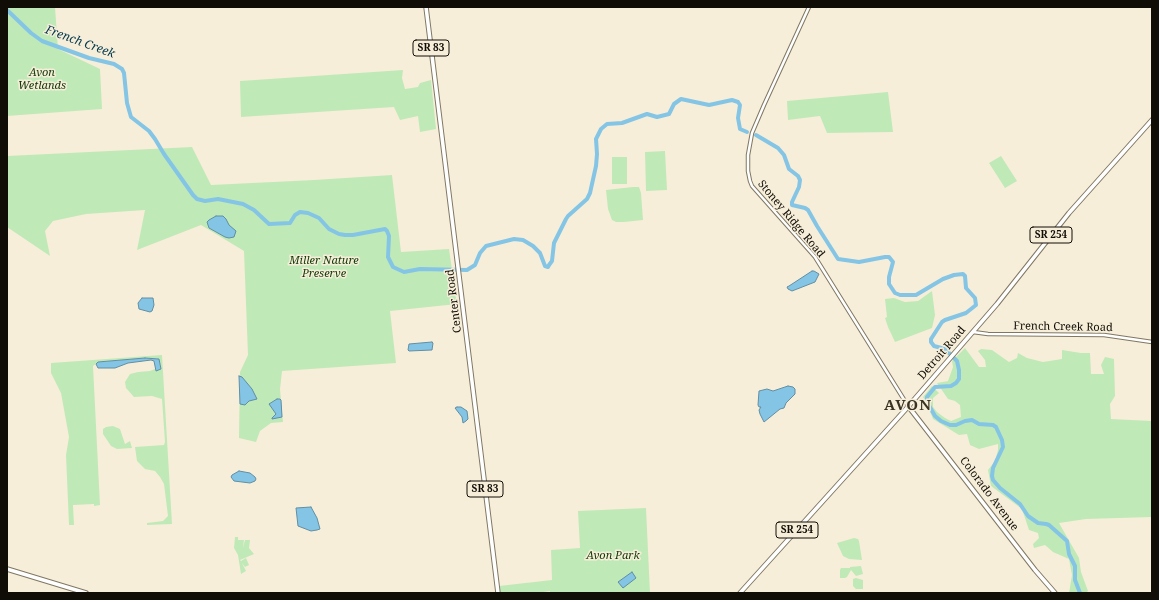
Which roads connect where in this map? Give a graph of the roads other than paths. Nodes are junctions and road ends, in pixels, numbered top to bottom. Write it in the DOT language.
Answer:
graph roads {
  1 [pos="426,7"];
  2 [pos="809,7"];
  3 [pos="1152,120"];
  4 [pos="974,332"];
  5 [pos="1152,342"];
  6 [pos="908,406"];
  7 [pos="7,569"];
  8 [pos="86,593"];
  9 [pos="498,593"];
  10 [pos="740,593"];
  11 [pos="1055,593"];
  1 -- 9 [label="main road, Center Road / SR 83"];
  2 -- 6 [label="street, Stoney Ridge Road"];
  3 -- 4 [label="main road, Detroit Road / SR 254"];
  4 -- 5 [label="street, French Creek Road"];
  4 -- 6 [label="main road, Detroit Road / SR 254"];
  6 -- 10 [label="main road, Detroit Road / SR 254"];
  6 -- 11 [label="main road, Colorado Avenue"];
  7 -- 8 [label="main road"];
}
